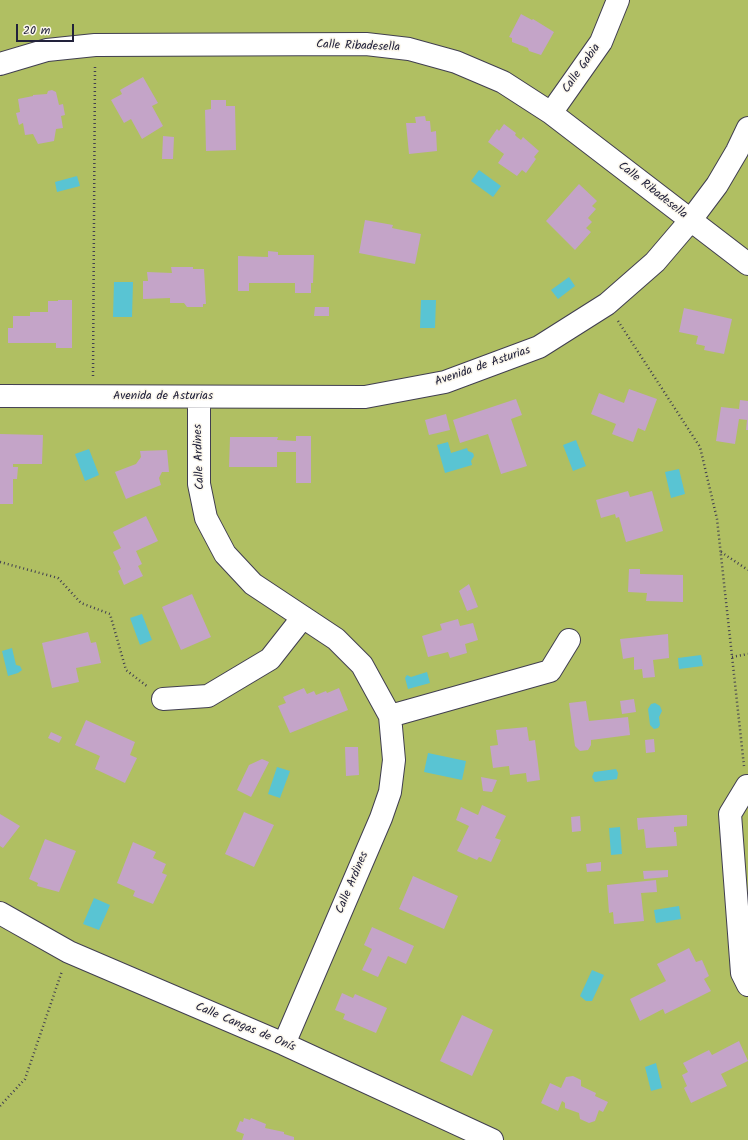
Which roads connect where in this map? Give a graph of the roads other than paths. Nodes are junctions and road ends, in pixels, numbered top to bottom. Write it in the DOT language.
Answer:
graph roads {
  1 [pos="618,0"];
  2 [pos="0,64"];
  3 [pos="551,113"];
  4 [pos="748,128"];
  5 [pos="690,221"];
  6 [pos="748,264"];
  7 [pos="0,396"];
  8 [pos="199,397"];
  9 [pos="303,617"];
  10 [pos="569,640"];
  11 [pos="163,699"];
  12 [pos="390,716"];
  13 [pos="747,786"];
  14 [pos="0,913"];
  15 [pos="748,985"];
  16 [pos="284,1044"];
  17 [pos="492,1140"];
  1 -- 3 [label="street, Calle Gabia"];
  2 -- 3 [label="street, Calle Ribadesella"];
  3 -- 5 [label="street, Calle Ribadesella"];
  4 -- 5 [label="street, Avenida de Asturias"];
  5 -- 6 [label="street, Calle Ribadesella"];
  5 -- 8 [label="street, Avenida de Asturias"];
  7 -- 8 [label="street, Avenida de Asturias"];
  8 -- 9 [label="street, Calle Ardines"];
  9 -- 11 [label="street"];
  9 -- 12 [label="street, Calle Ardines"];
  10 -- 12 [label="street"];
  12 -- 16 [label="street, Calle Ardines"];
  13 -- 15 [label="street"];
  14 -- 16 [label="street, Calle Cangas de Onís"];
  16 -- 17 [label="street, Calle Cangas de Onís"];
}
